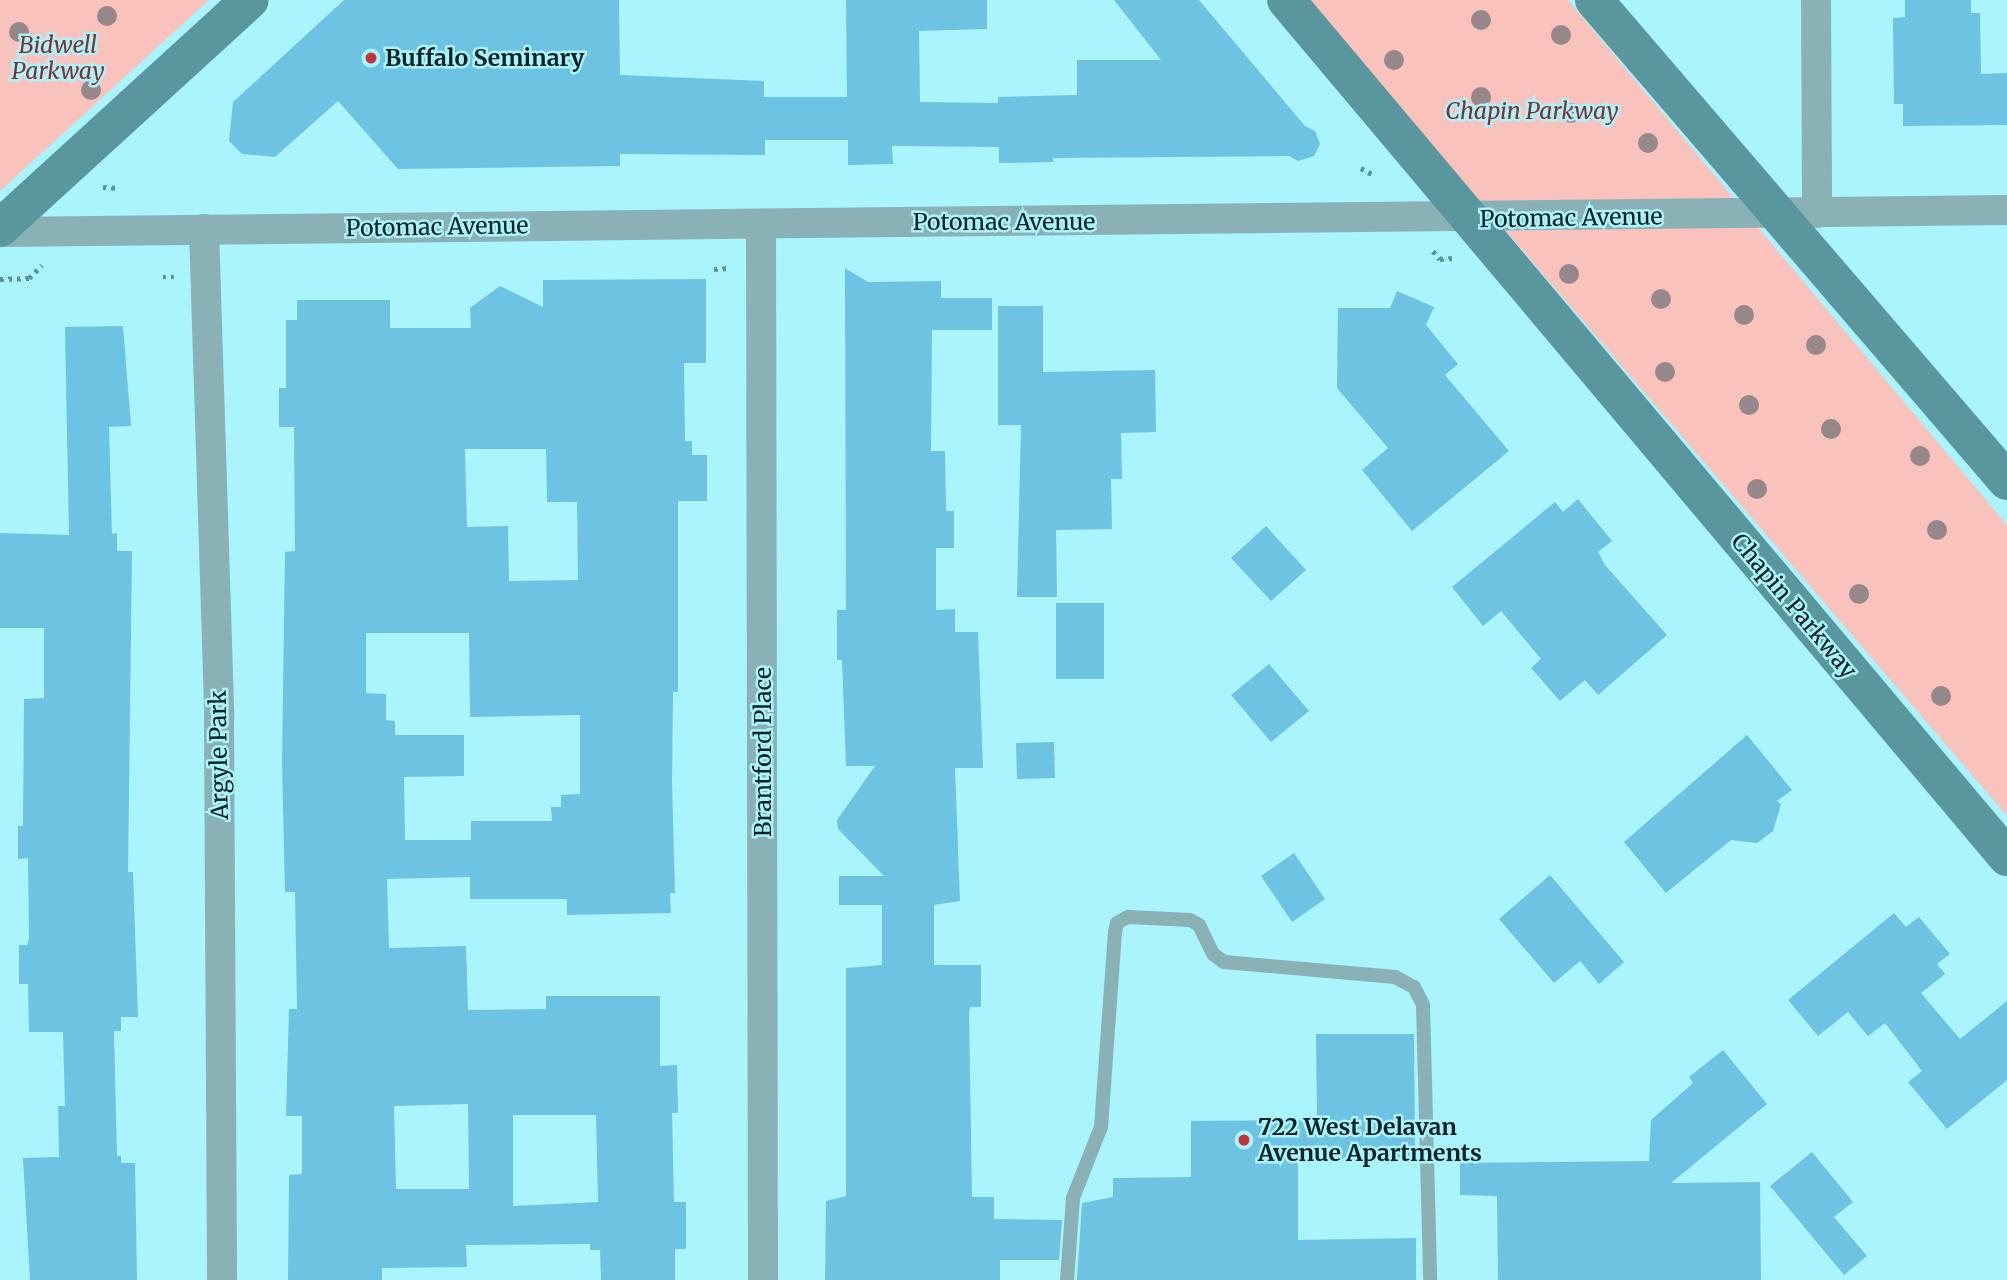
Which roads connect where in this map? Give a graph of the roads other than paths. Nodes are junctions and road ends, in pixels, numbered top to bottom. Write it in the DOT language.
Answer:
graph roads {
  1 [pos="250,0"];
  2 [pos="1286,0"];
  3 [pos="1594,0"];
  4 [pos="1816,0"];
  5 [pos="2007,210"];
  6 [pos="1799,214"];
  7 [pos="1467,219"];
  8 [pos="761,224"];
  9 [pos="204,229"];
  10 [pos="0,230"];
  11 [pos="2007,481"];
  12 [pos="2007,857"];
  13 [pos="222,1280"];
  14 [pos="763,1280"];
  15 [pos="1067,1280"];
  16 [pos="1430,1280"];
  1 -- 10 [label="street"];
  2 -- 7 [label="street, Chapin Parkway"];
  3 -- 6 [label="street"];
  4 -- 6 [label="street"];
  5 -- 6 [label="street, Potomac Avenue"];
  6 -- 7 [label="street, Potomac Avenue"];
  6 -- 11 [label="street"];
  7 -- 8 [label="street, Potomac Avenue"];
  7 -- 12 [label="street, Chapin Parkway"];
  8 -- 9 [label="street, Potomac Avenue"];
  8 -- 14 [label="street, Brantford Place"];
  9 -- 10 [label="street, Potomac Avenue"];
  9 -- 13 [label="street, Argyle Park"];
  15 -- 16 [label="lane"];
}
